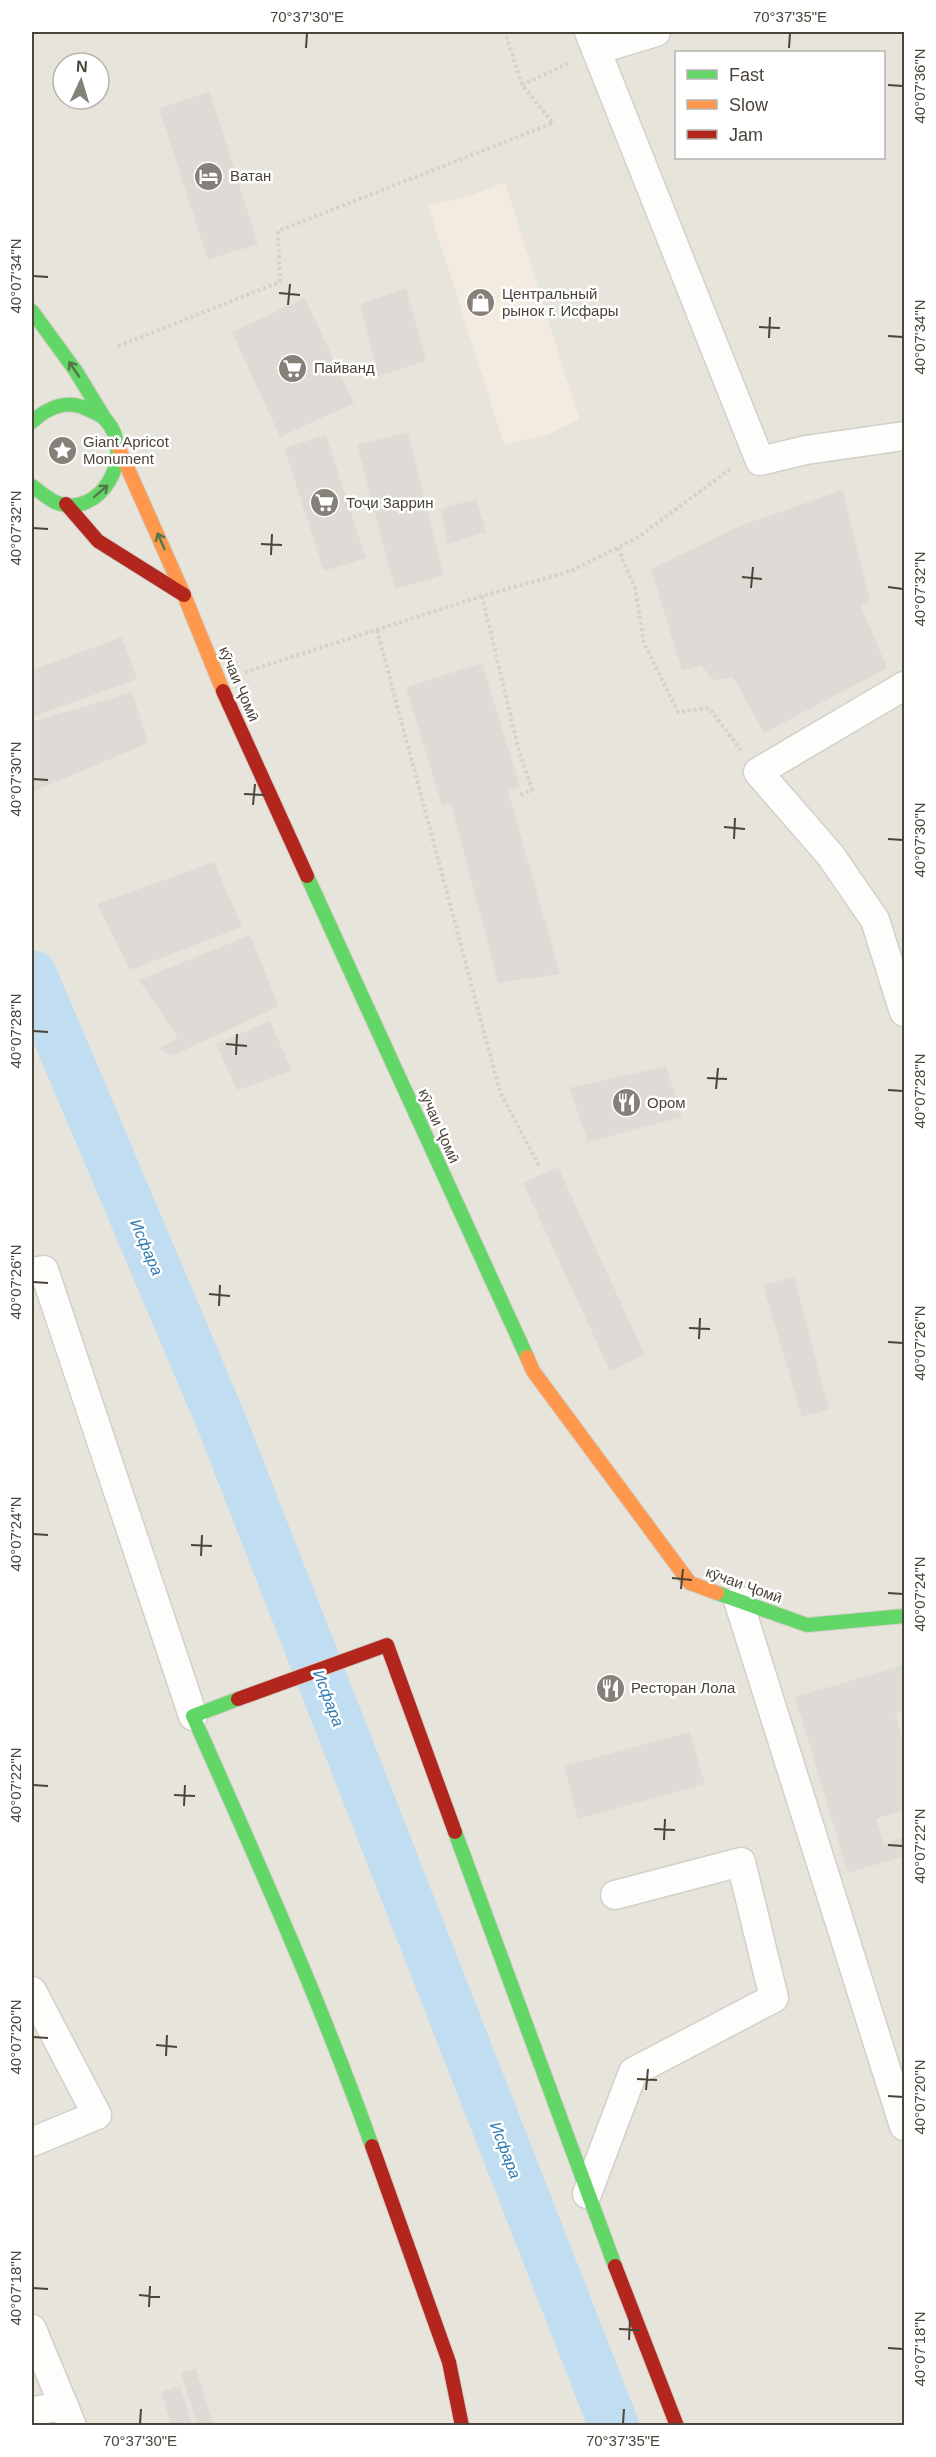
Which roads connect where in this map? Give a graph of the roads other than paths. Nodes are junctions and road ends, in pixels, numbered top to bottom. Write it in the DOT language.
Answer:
graph roads {
  1 [pos="656,32"];
  2 [pos="593,41"];
  3 [pos="32,311"];
  4 [pos="33,415"];
  5 [pos="105,419"];
  6 [pos="904,436"];
  7 [pos="120,451"];
  8 [pos="32,486"];
  9 [pos="60,503"];
  10 [pos="32,506"];
  11 [pos="184,595"];
  12 [pos="904,686"];
  13 [pos="904,1012"];
  14 [pos="32,1272"];
  15 [pos="738,1600"];
  16 [pos="904,1616"];
  17 [pos="193,1716"];
  18 [pos="615,1895"];
  19 [pos="32,1991"];
  20 [pos="904,2126"];
  21 [pos="32,2142"];
  22 [pos="587,2194"];
  23 [pos="32,2329"];
  24 [pos="32,2411"];
  25 [pos="68,2416"];
  26 [pos="462,2426"];
  27 [pos="677,2426"];
  1 -- 2 [label="street"];
  2 -- 6 [label="street"];
  5 -- 3 [label="main road, one-way"];
  4 -- 5 [label="main road"];
  5 -- 7 [label="main road, кӯчаи Ҷомӣ"];
  9 -- 7 [label="main road, one-way"];
  11 -- 7 [label="main road, кӯчаи Ҷомӣ, one-way"];
  8 -- 9 [label="main road"];
  9 -- 10 [label="main road"];
  9 -- 11 [label="main road"];
  11 -- 15 [label="main road, кӯчаи Ҷомӣ"];
  12 -- 13 [label="street"];
  14 -- 17 [label="street"];
  15 -- 16 [label="main road, кӯчаи Ҷомӣ"];
  15 -- 20 [label="street"];
  17 -- 22 [label="main road"];
  17 -- 26 [label="main road"];
  18 -- 22 [label="street"];
  19 -- 21 [label="street"];
  22 -- 27 [label="main road"];
  23 -- 25 [label="street"];
  24 -- 25 [label="street"];
}
